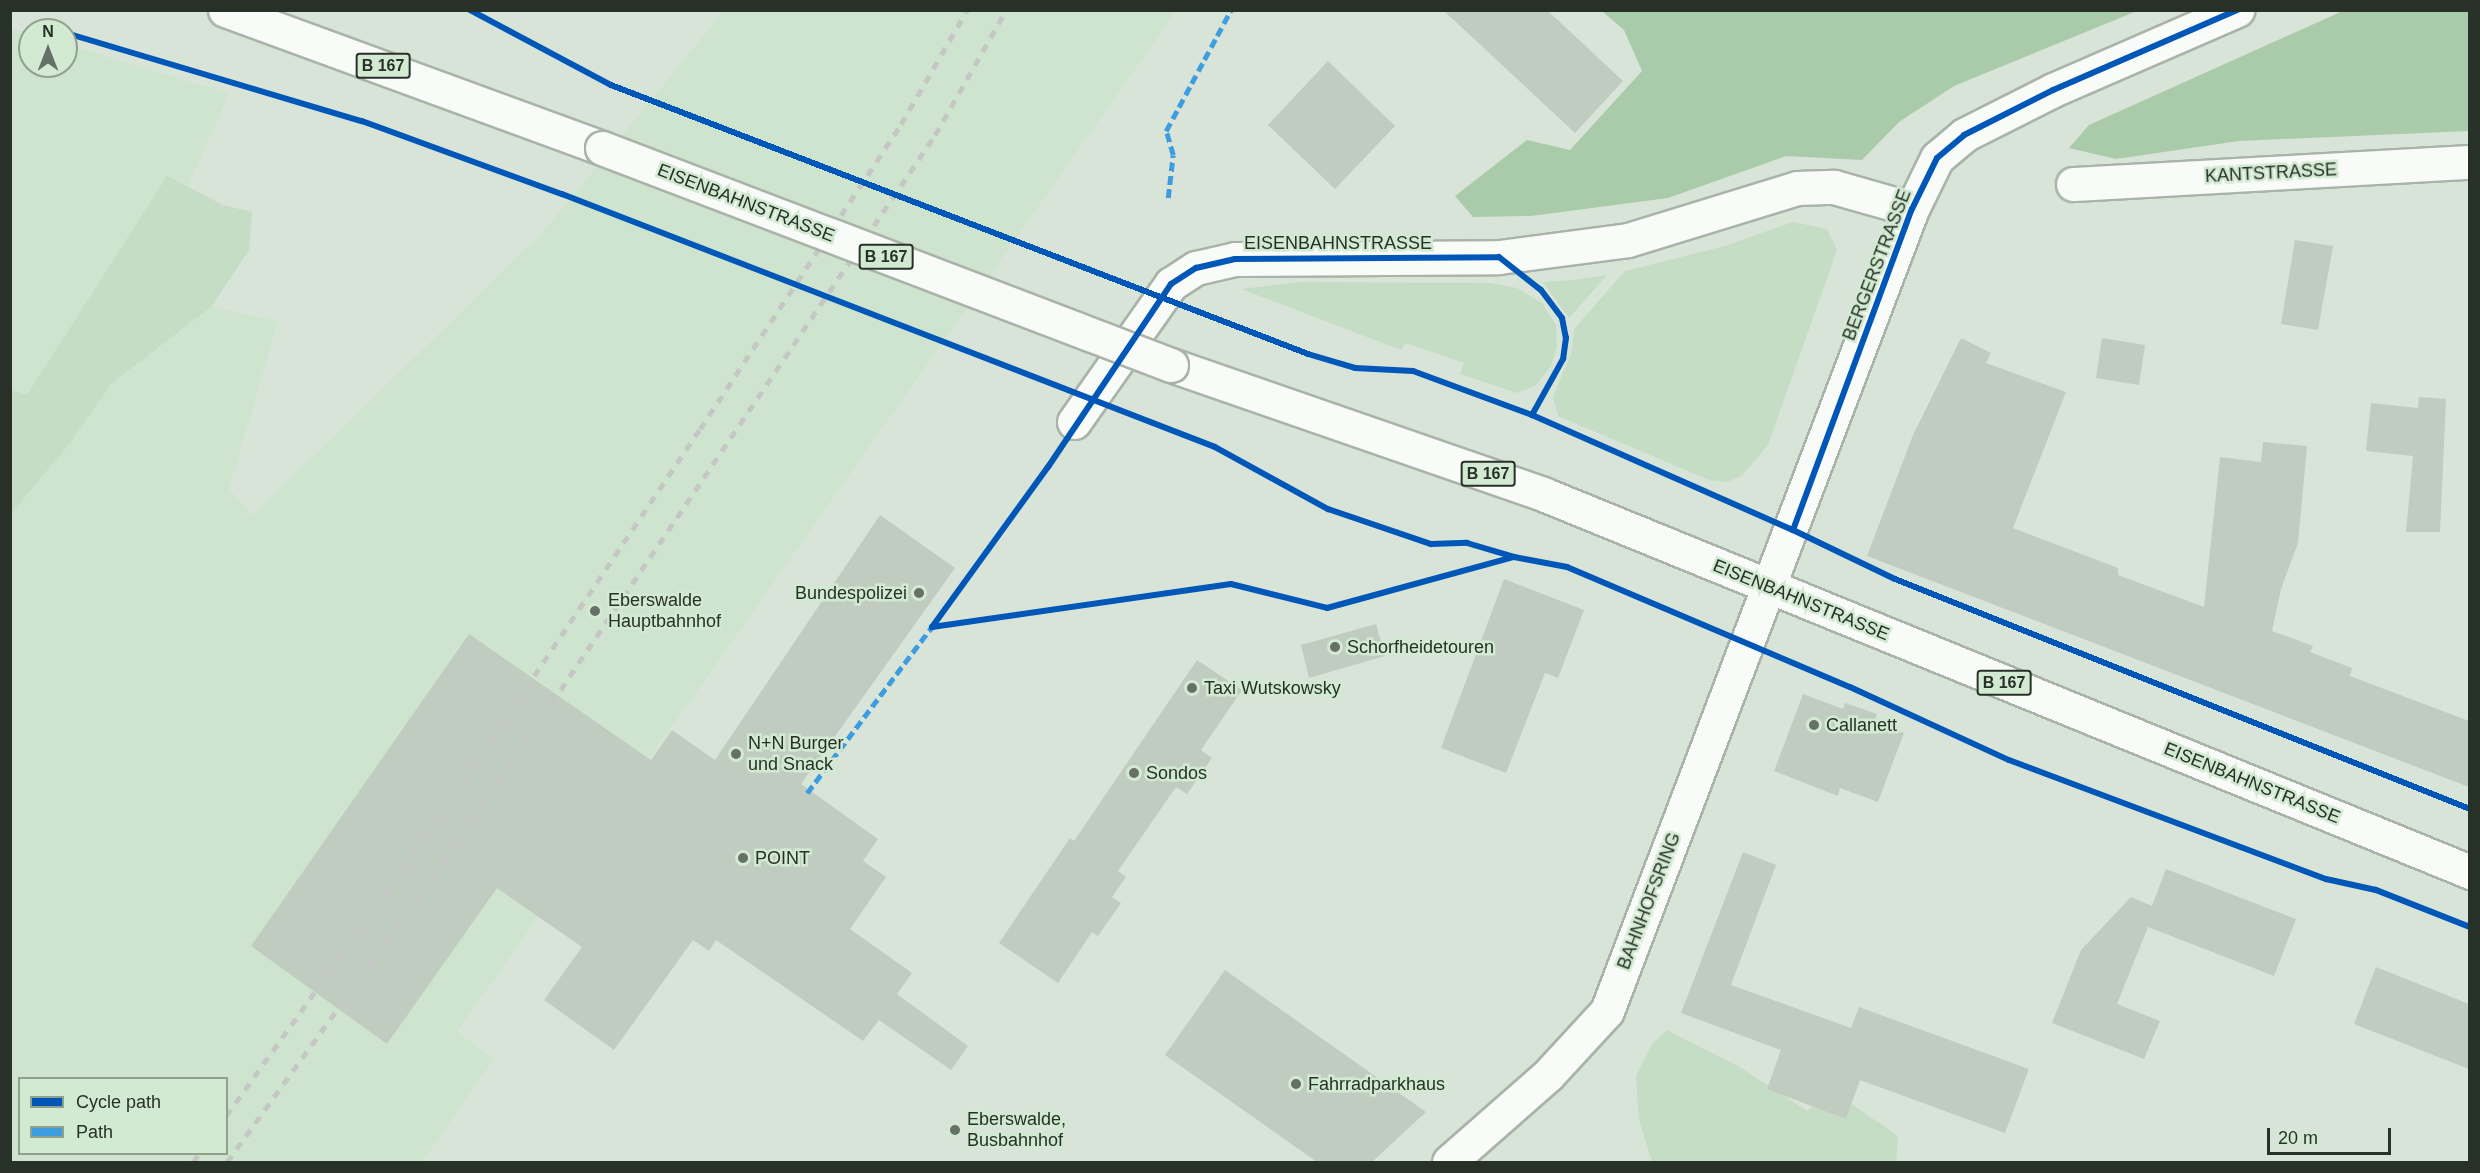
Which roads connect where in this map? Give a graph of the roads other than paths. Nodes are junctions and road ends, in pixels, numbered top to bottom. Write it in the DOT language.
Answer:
graph roads {
  1 [pos="225,10"];
  2 [pos="2237,10"];
  3 [pos="2469,162"];
  4 [pos="2073,184"];
  5 [pos="1912,209"];
  6 [pos="1074,422"];
  7 [pos="1769,586"];
  8 [pos="2469,872"];
  9 [pos="1449,1162"];
  1 -- 7 [label="street, EISENBAHNSTRASSE / B 167, bridge"];
  2 -- 5 [label="street, BERGERSTRASSE"];
  3 -- 4 [label="street, KANTSTRASSE"];
  5 -- 6 [label="street, EISENBAHNSTRASSE"];
  5 -- 7 [label="street, BERGERSTRASSE"];
  7 -- 8 [label="street, EISENBAHNSTRASSE / B 167"];
  7 -- 9 [label="street, BAHNHOFSRING"];
}
